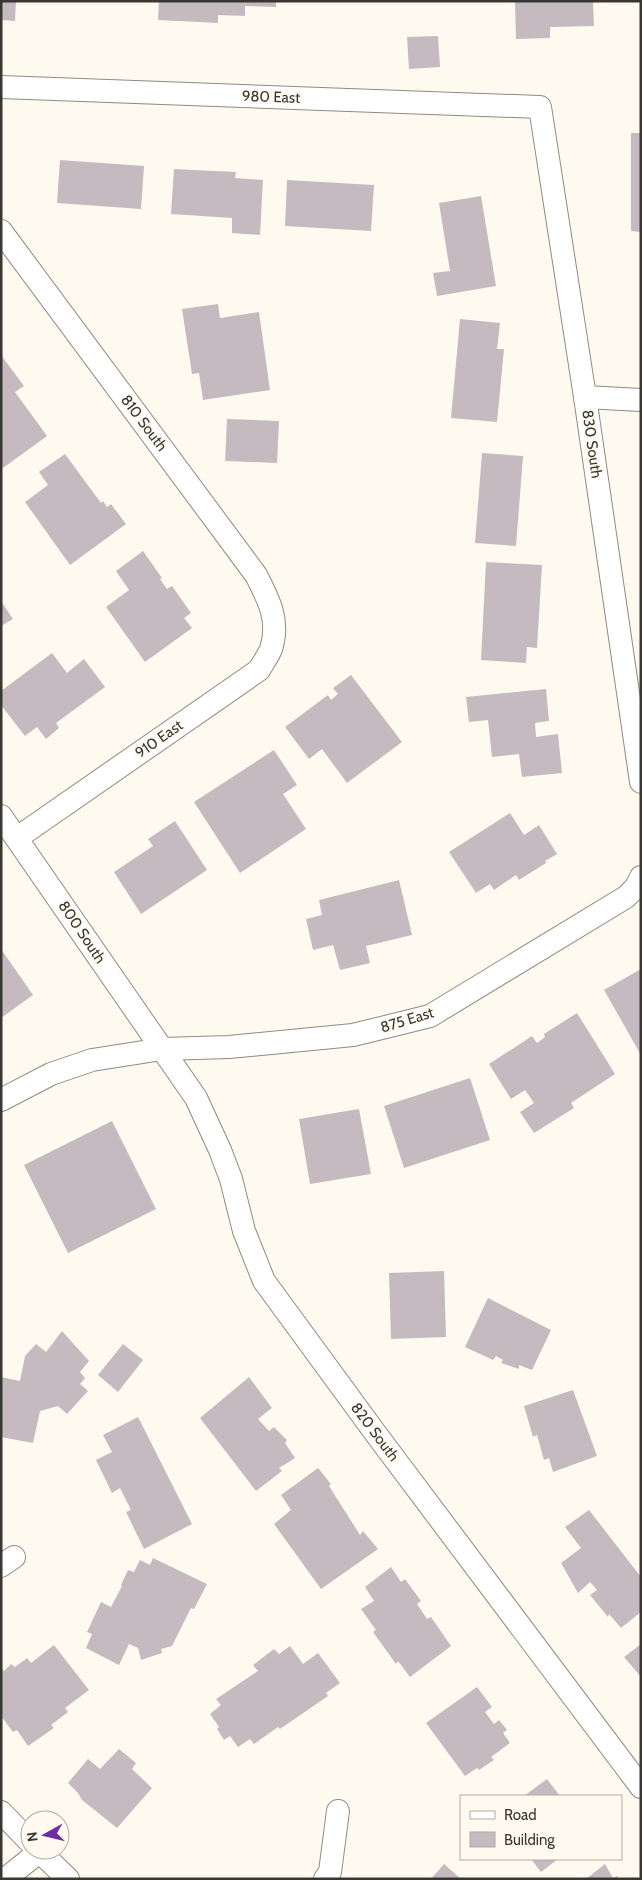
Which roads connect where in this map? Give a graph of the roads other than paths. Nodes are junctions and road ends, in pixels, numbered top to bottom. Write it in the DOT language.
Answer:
graph roads {
  1 [pos="1,87"];
  2 [pos="540,107"];
  3 [pos="1,231"];
  4 [pos="585,397"];
  5 [pos="641,400"];
  6 [pos="275,622"];
  7 [pos="641,782"];
  8 [pos="1,816"];
  9 [pos="17,838"];
  10 [pos="641,877"];
  11 [pos="162,1049"];
  12 [pos="1,1100"];
  13 [pos="641,1787"];
  14 [pos="338,1811"];
  15 [pos="1,1812"];
  16 [pos="20,1832"];
  17 [pos="24,1860"];
  18 [pos="48,1860"];
  19 [pos="5,1879"];
  20 [pos="68,1879"];
  21 [pos="325,1879"];
  1 -- 2 [label="street, 980 East"];
  2 -- 4 [label="street, 830 South"];
  3 -- 6 [label="street, 810 South"];
  4 -- 5 [label="street"];
  4 -- 7 [label="street, 830 South"];
  6 -- 9 [label="street, 910 East"];
  8 -- 9 [label="street, 800 South"];
  9 -- 11 [label="street, 800 South"];
  10 -- 11 [label="street, 875 East"];
  11 -- 12 [label="street, 875 East"];
  11 -- 13 [label="street, 820 South"];
  14 -- 21 [label="street"];
  15 -- 16 [label="street"];
  17 -- 19 [label="street"];
  18 -- 20 [label="street"];
}
